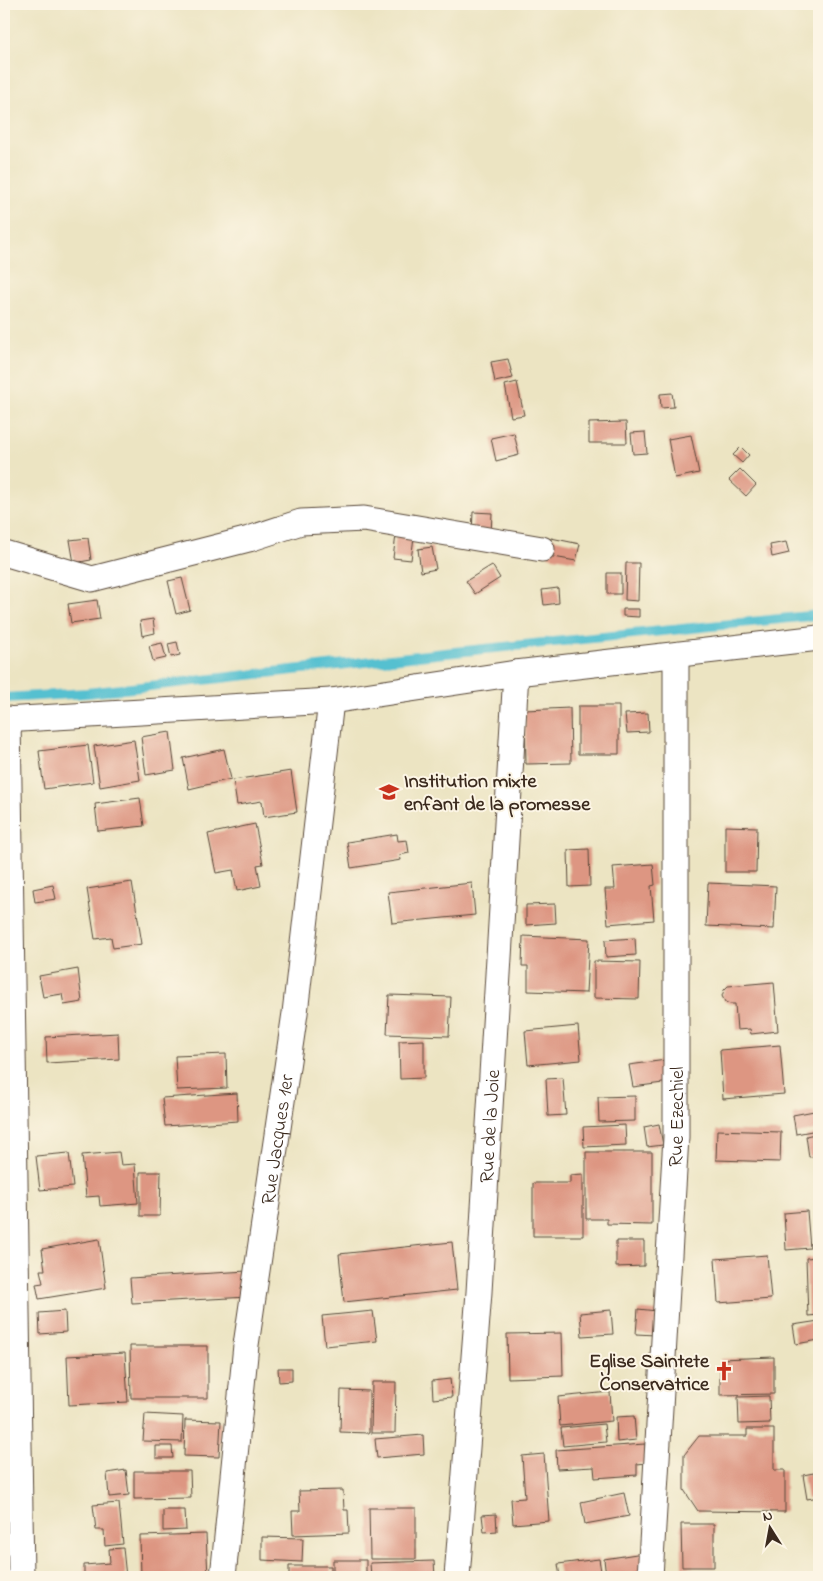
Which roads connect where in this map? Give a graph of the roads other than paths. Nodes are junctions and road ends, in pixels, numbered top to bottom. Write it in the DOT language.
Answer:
graph roads {
  1 [pos="542,549"];
  2 [pos="4,553"];
  3 [pos="819,638"];
  4 [pos="676,655"];
  5 [pos="516,673"];
  6 [pos="330,701"];
  7 [pos="6,720"];
  8 [pos="21,1577"];
  9 [pos="223,1577"];
  10 [pos="457,1577"];
  11 [pos="650,1577"];
  1 -- 2 [label="street"];
  3 -- 4 [label="street"];
  4 -- 5 [label="street"];
  4 -- 11 [label="street, Rue Ezechiel"];
  5 -- 6 [label="street"];
  5 -- 10 [label="street, Rue de la Joie"];
  6 -- 7 [label="street"];
  6 -- 9 [label="street, Rue Jacques 1er"];
  7 -- 8 [label="street"];
}
